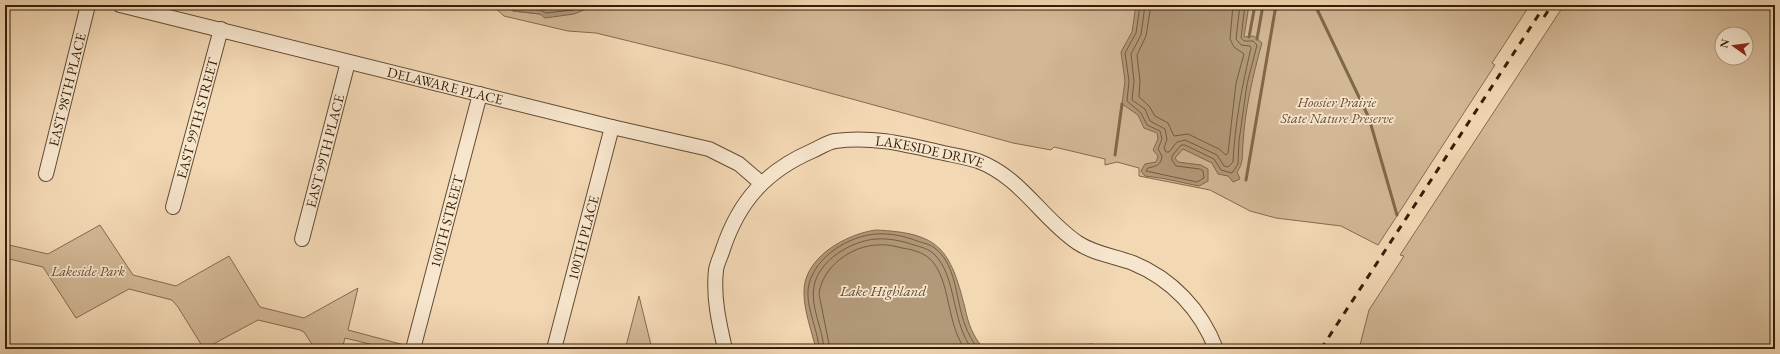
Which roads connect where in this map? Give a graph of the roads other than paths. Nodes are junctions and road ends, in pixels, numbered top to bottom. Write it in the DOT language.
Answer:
graph roads {
  1 [pos="88,5"];
  2 [pos="120,5"];
  3 [pos="221,29"];
  4 [pos="348,62"];
  5 [pos="480,94"];
  6 [pos="612,127"];
  7 [pos="46,174"];
  8 [pos="761,183"];
  9 [pos="173,207"];
  10 [pos="302,239"];
  11 [pos="413,349"];
  12 [pos="554,349"];
  13 [pos="725,349"];
  14 [pos="1216,349"];
  1 -- 7 [label="street, EAST 98TH PLACE"];
  2 -- 3 [label="street, DELAWARE PLACE"];
  3 -- 4 [label="street, DELAWARE PLACE"];
  3 -- 9 [label="street, EAST 99TH STREET"];
  4 -- 5 [label="street, DELAWARE PLACE"];
  4 -- 10 [label="street, EAST 99TH PLACE"];
  5 -- 6 [label="street, DELAWARE PLACE"];
  5 -- 11 [label="street, 100TH STREET"];
  6 -- 8 [label="street, DELAWARE PLACE"];
  6 -- 12 [label="street, 100TH PLACE"];
  8 -- 13 [label="street, LAKESIDE DRIVE"];
  8 -- 14 [label="street, LAKESIDE DRIVE"];
}
